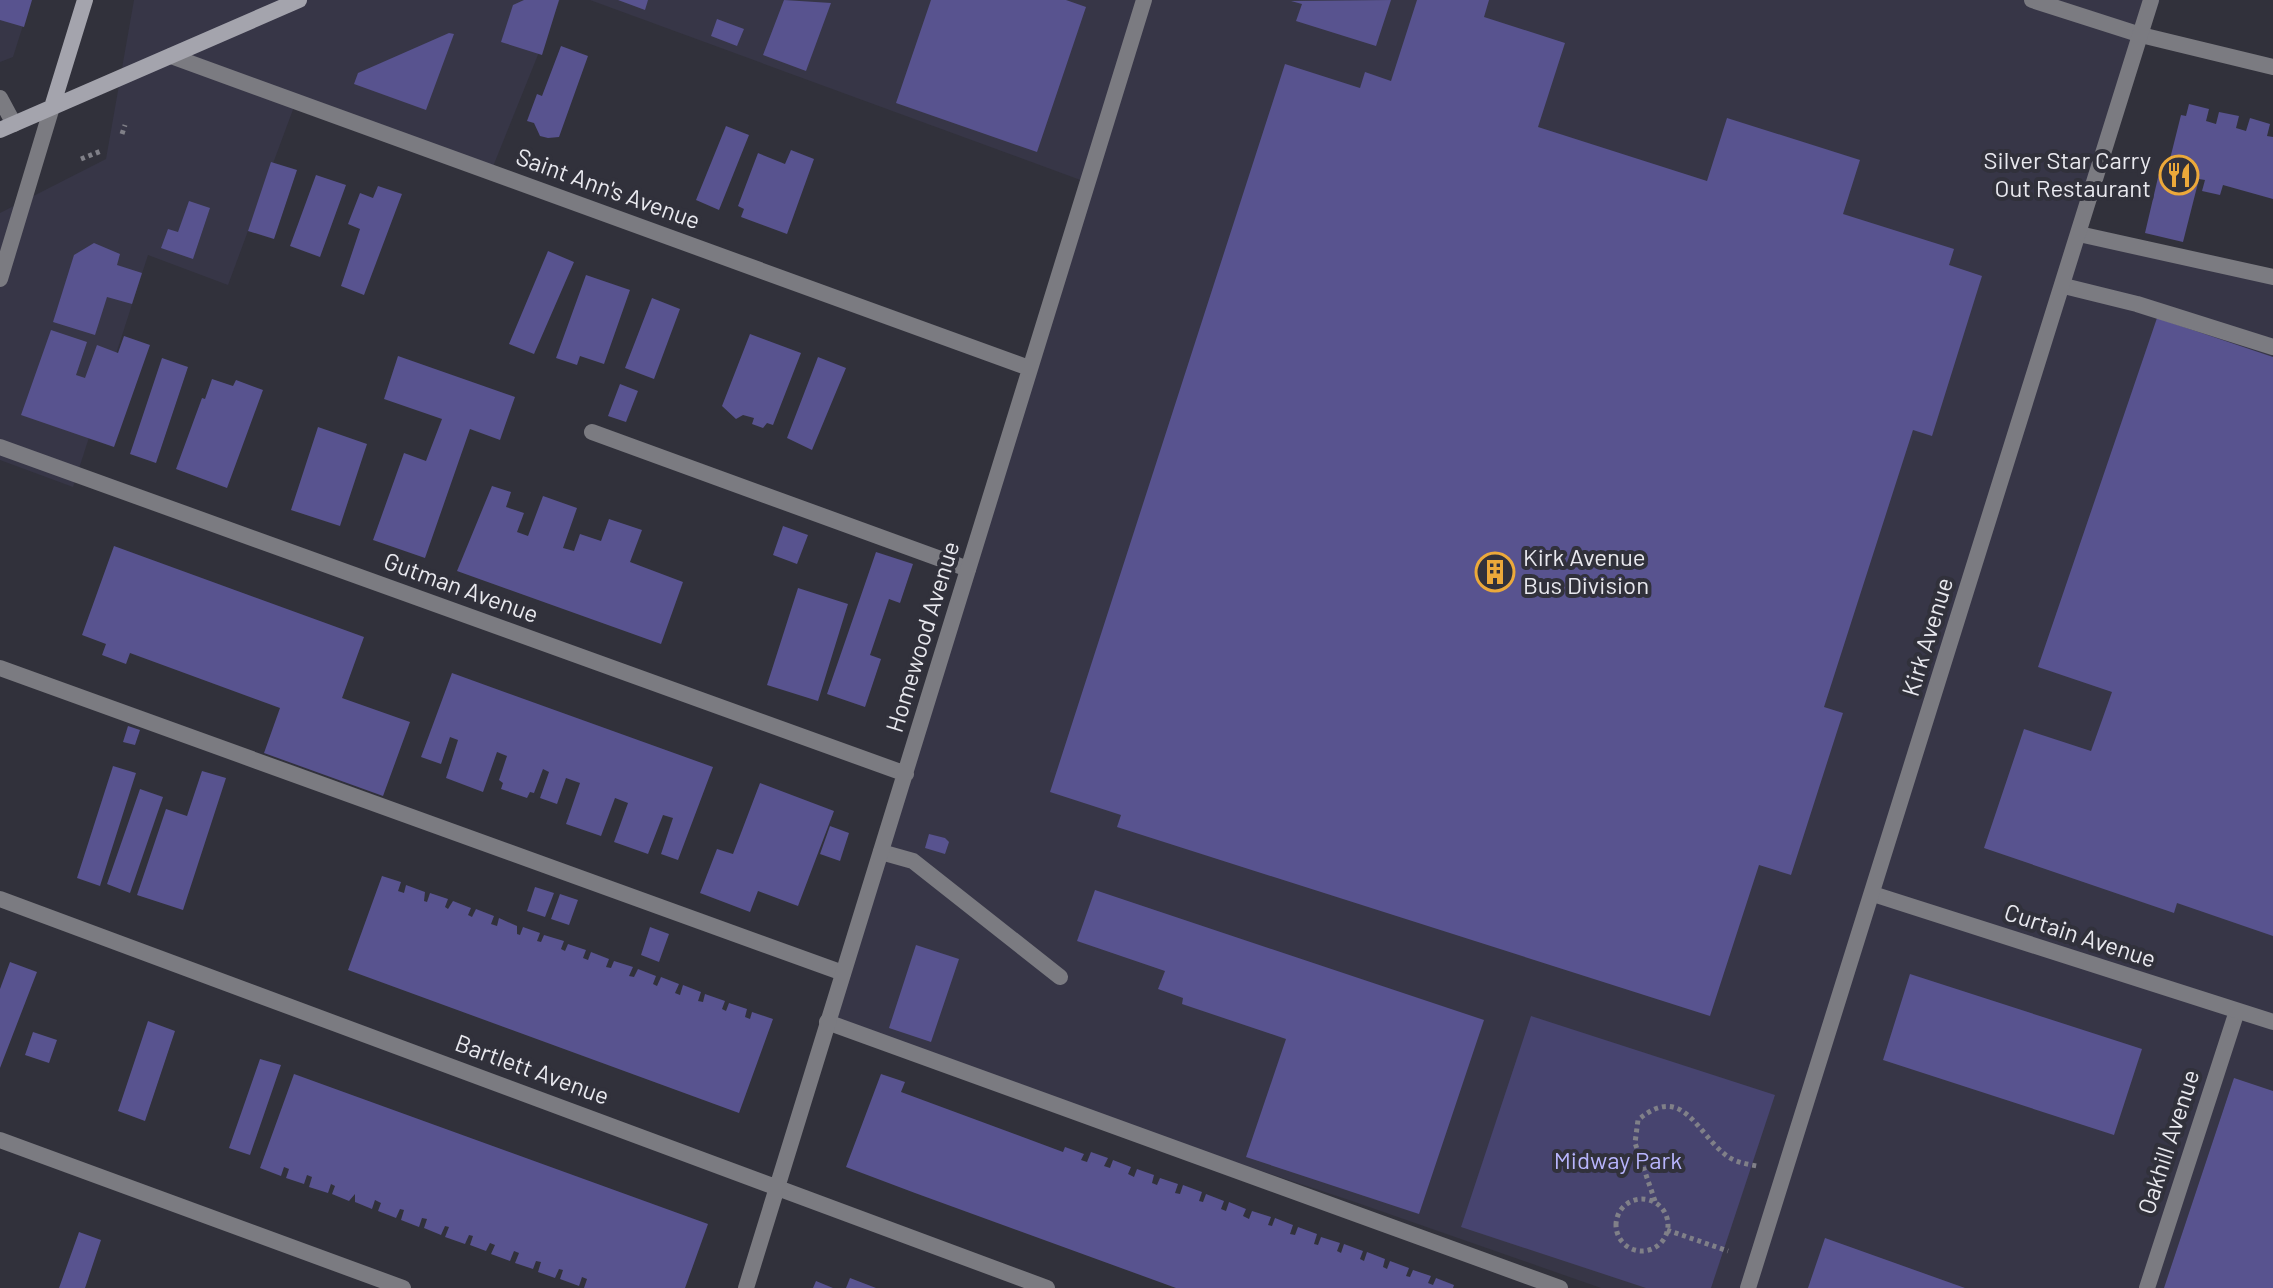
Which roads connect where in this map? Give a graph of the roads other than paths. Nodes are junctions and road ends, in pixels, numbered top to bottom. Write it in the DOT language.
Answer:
graph roads {
  1 [pos="85,0"];
  2 [pos="299,0"];
  3 [pos="2032,0"];
  4 [pos="2151,0"];
  5 [pos="1140,1"];
  6 [pos="2141,35"];
  7 [pos="171,56"];
  8 [pos="2273,67"];
  9 [pos="0,98"];
  10 [pos="52,107"];
  11 [pos="7,127"];
  12 [pos="2079,234"];
  13 [pos="2273,277"];
  14 [pos="0,279"];
  15 [pos="2064,286"];
  16 [pos="2273,347"];
  17 [pos="1029,368"];
  18 [pos="592,432"];
  19 [pos="0,447"];
  20 [pos="968,569"];
  21 [pos="0,668"];
  22 [pos="906,774"];
  23 [pos="881,852"];
  24 [pos="1873,894"];
  25 [pos="0,899"];
  26 [pos="843,973"];
  27 [pos="1060,977"];
  28 [pos="2237,1011"];
  29 [pos="827,1022"];
  30 [pos="2273,1022"];
  31 [pos="0,1140"];
  32 [pos="776,1186"];
  33 [pos="403,1288"];
  34 [pos="746,1288"];
  35 [pos="1047,1288"];
  36 [pos="1560,1288"];
  37 [pos="1748,1288"];
  38 [pos="2147,1288"];
  1 -- 10 [label="main road"];
  2 -- 7 [label="main road"];
  3 -- 6 [label="street"];
  4 -- 6 [label="street, Kirk Avenue"];
  5 -- 17 [label="street, Homewood Avenue"];
  6 -- 8 [label="street"];
  6 -- 12 [label="street, Kirk Avenue"];
  7 -- 10 [label="main road"];
  7 -- 17 [label="street, Saint Ann's Avenue"];
  9 -- 11 [label="street"];
  10 -- 11 [label="main road"];
  10 -- 14 [label="street"];
  12 -- 13 [label="street"];
  12 -- 15 [label="street, Kirk Avenue"];
  15 -- 16 [label="street"];
  15 -- 24 [label="street, Kirk Avenue"];
  17 -- 20 [label="street, Homewood Avenue"];
  18 -- 20 [label="street"];
  19 -- 22 [label="street, Gutman Avenue"];
  20 -- 22 [label="street, Homewood Avenue"];
  21 -- 26 [label="street"];
  22 -- 23 [label="street, Homewood Avenue"];
  23 -- 26 [label="street, Homewood Avenue"];
  23 -- 27 [label="street"];
  24 -- 28 [label="street, Curtain Avenue"];
  24 -- 37 [label="street, Kirk Avenue"];
  25 -- 32 [label="street, Bartlett Avenue"];
  26 -- 29 [label="street, Homewood Avenue"];
  28 -- 30 [label="street, Curtain Avenue"];
  28 -- 38 [label="street, Oakhill Avenue"];
  29 -- 32 [label="street, Homewood Avenue"];
  29 -- 36 [label="street"];
  31 -- 33 [label="street"];
  32 -- 34 [label="street, Homewood Avenue"];
  32 -- 35 [label="street, Bartlett Avenue"];
}
